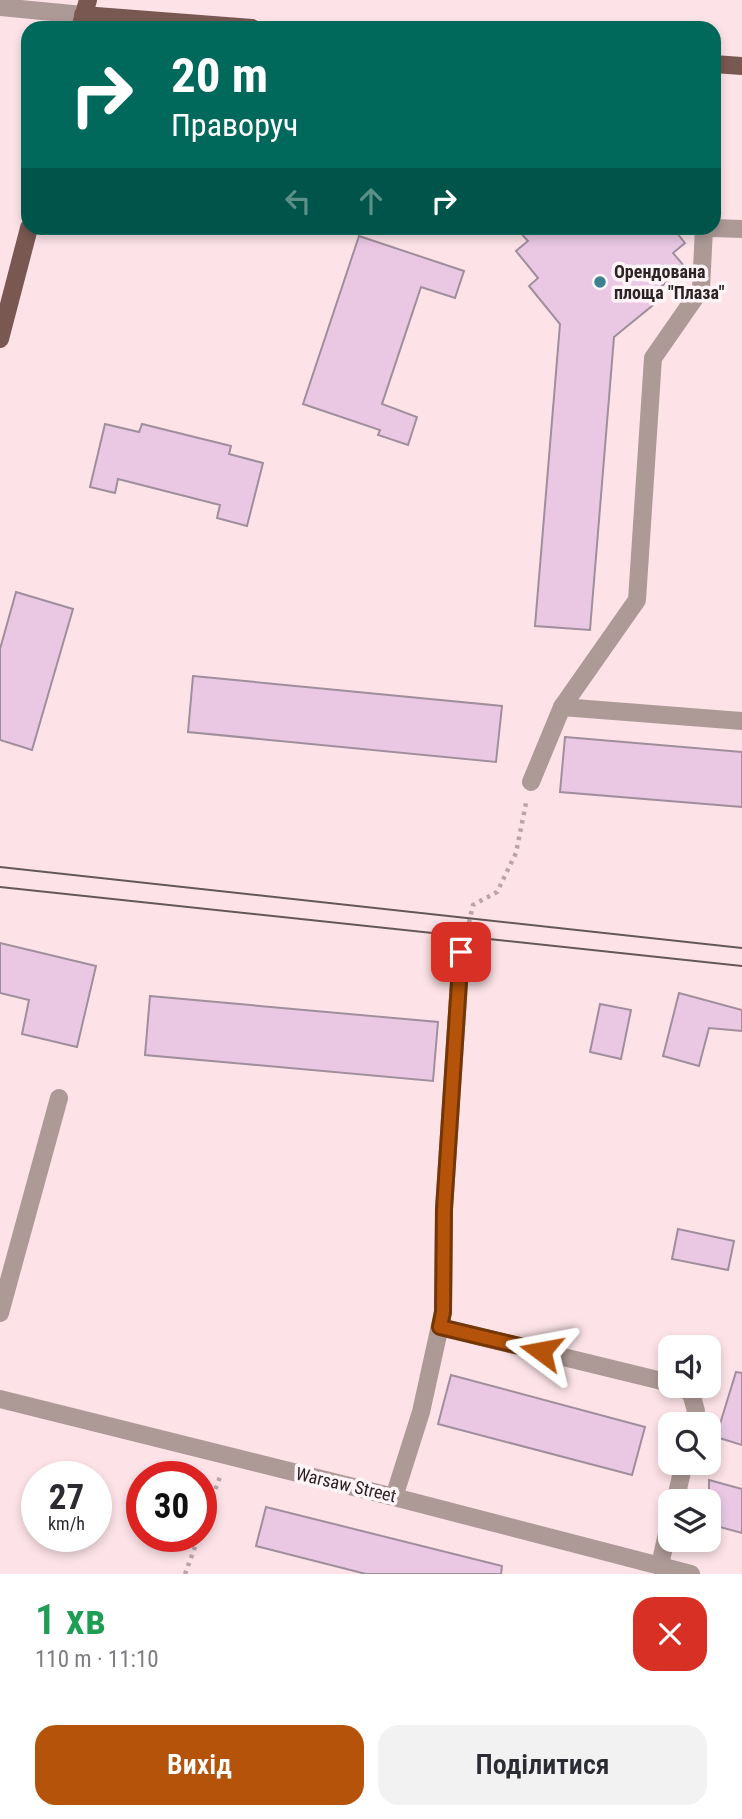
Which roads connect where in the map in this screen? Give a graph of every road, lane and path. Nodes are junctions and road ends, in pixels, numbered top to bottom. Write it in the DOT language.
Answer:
graph roads {
  1 [pos="0,8"];
  2 [pos="84,14"];
  3 [pos="168,21"];
  4 [pos="721,65"];
  5 [pos="742,66"];
  6 [pos="721,228"];
  7 [pos="742,229"];
  8 [pos="27,235"];
  9 [pos="704,235"];
  10 [pos="0,339"];
  11 [pos="562,706"];
  12 [pos="742,721"];
  13 [pos="531,782"];
  14 [pos="461,952"];
  15 [pos="59,1098"];
  16 [pos="0,1313"];
  17 [pos="440,1327"];
  18 [pos="658,1380"];
  19 [pos="0,1399"];
  20 [pos="227,1457"];
  21 [pos="217,1485"];
  22 [pos="394,1497"];
  23 [pos="193,1552"];
  24 [pos="663,1552"];
  25 [pos="660,1565"];
  26 [pos="185,1574"];
  27 [pos="691,1574"];
  1 -- 2 [label="street"];
  2 -- 3 [label="main road"];
  4 -- 5 [label="main road"];
  6 -- 7 [label="street"];
  8 -- 10 [label="main road"];
  9 -- 11 [label="street"];
  11 -- 12 [label="street"];
  11 -- 13 [label="street"];
  13 -- 14 [label="path"];
  14 -- 17 [label="street"];
  15 -- 16 [label="street"];
  17 -- 18 [label="street"];
  17 -- 22 [label="street"];
  19 -- 20 [label="street, Warsaw Street"];
  20 -- 21 [label="path"];
  20 -- 22 [label="street, Warsaw Street"];
  22 -- 25 [label="street, Warsaw Street"];
  23 -- 26 [label="path"];
  24 -- 25 [label="street"];
  25 -- 27 [label="street, Warsaw Street"];
}
